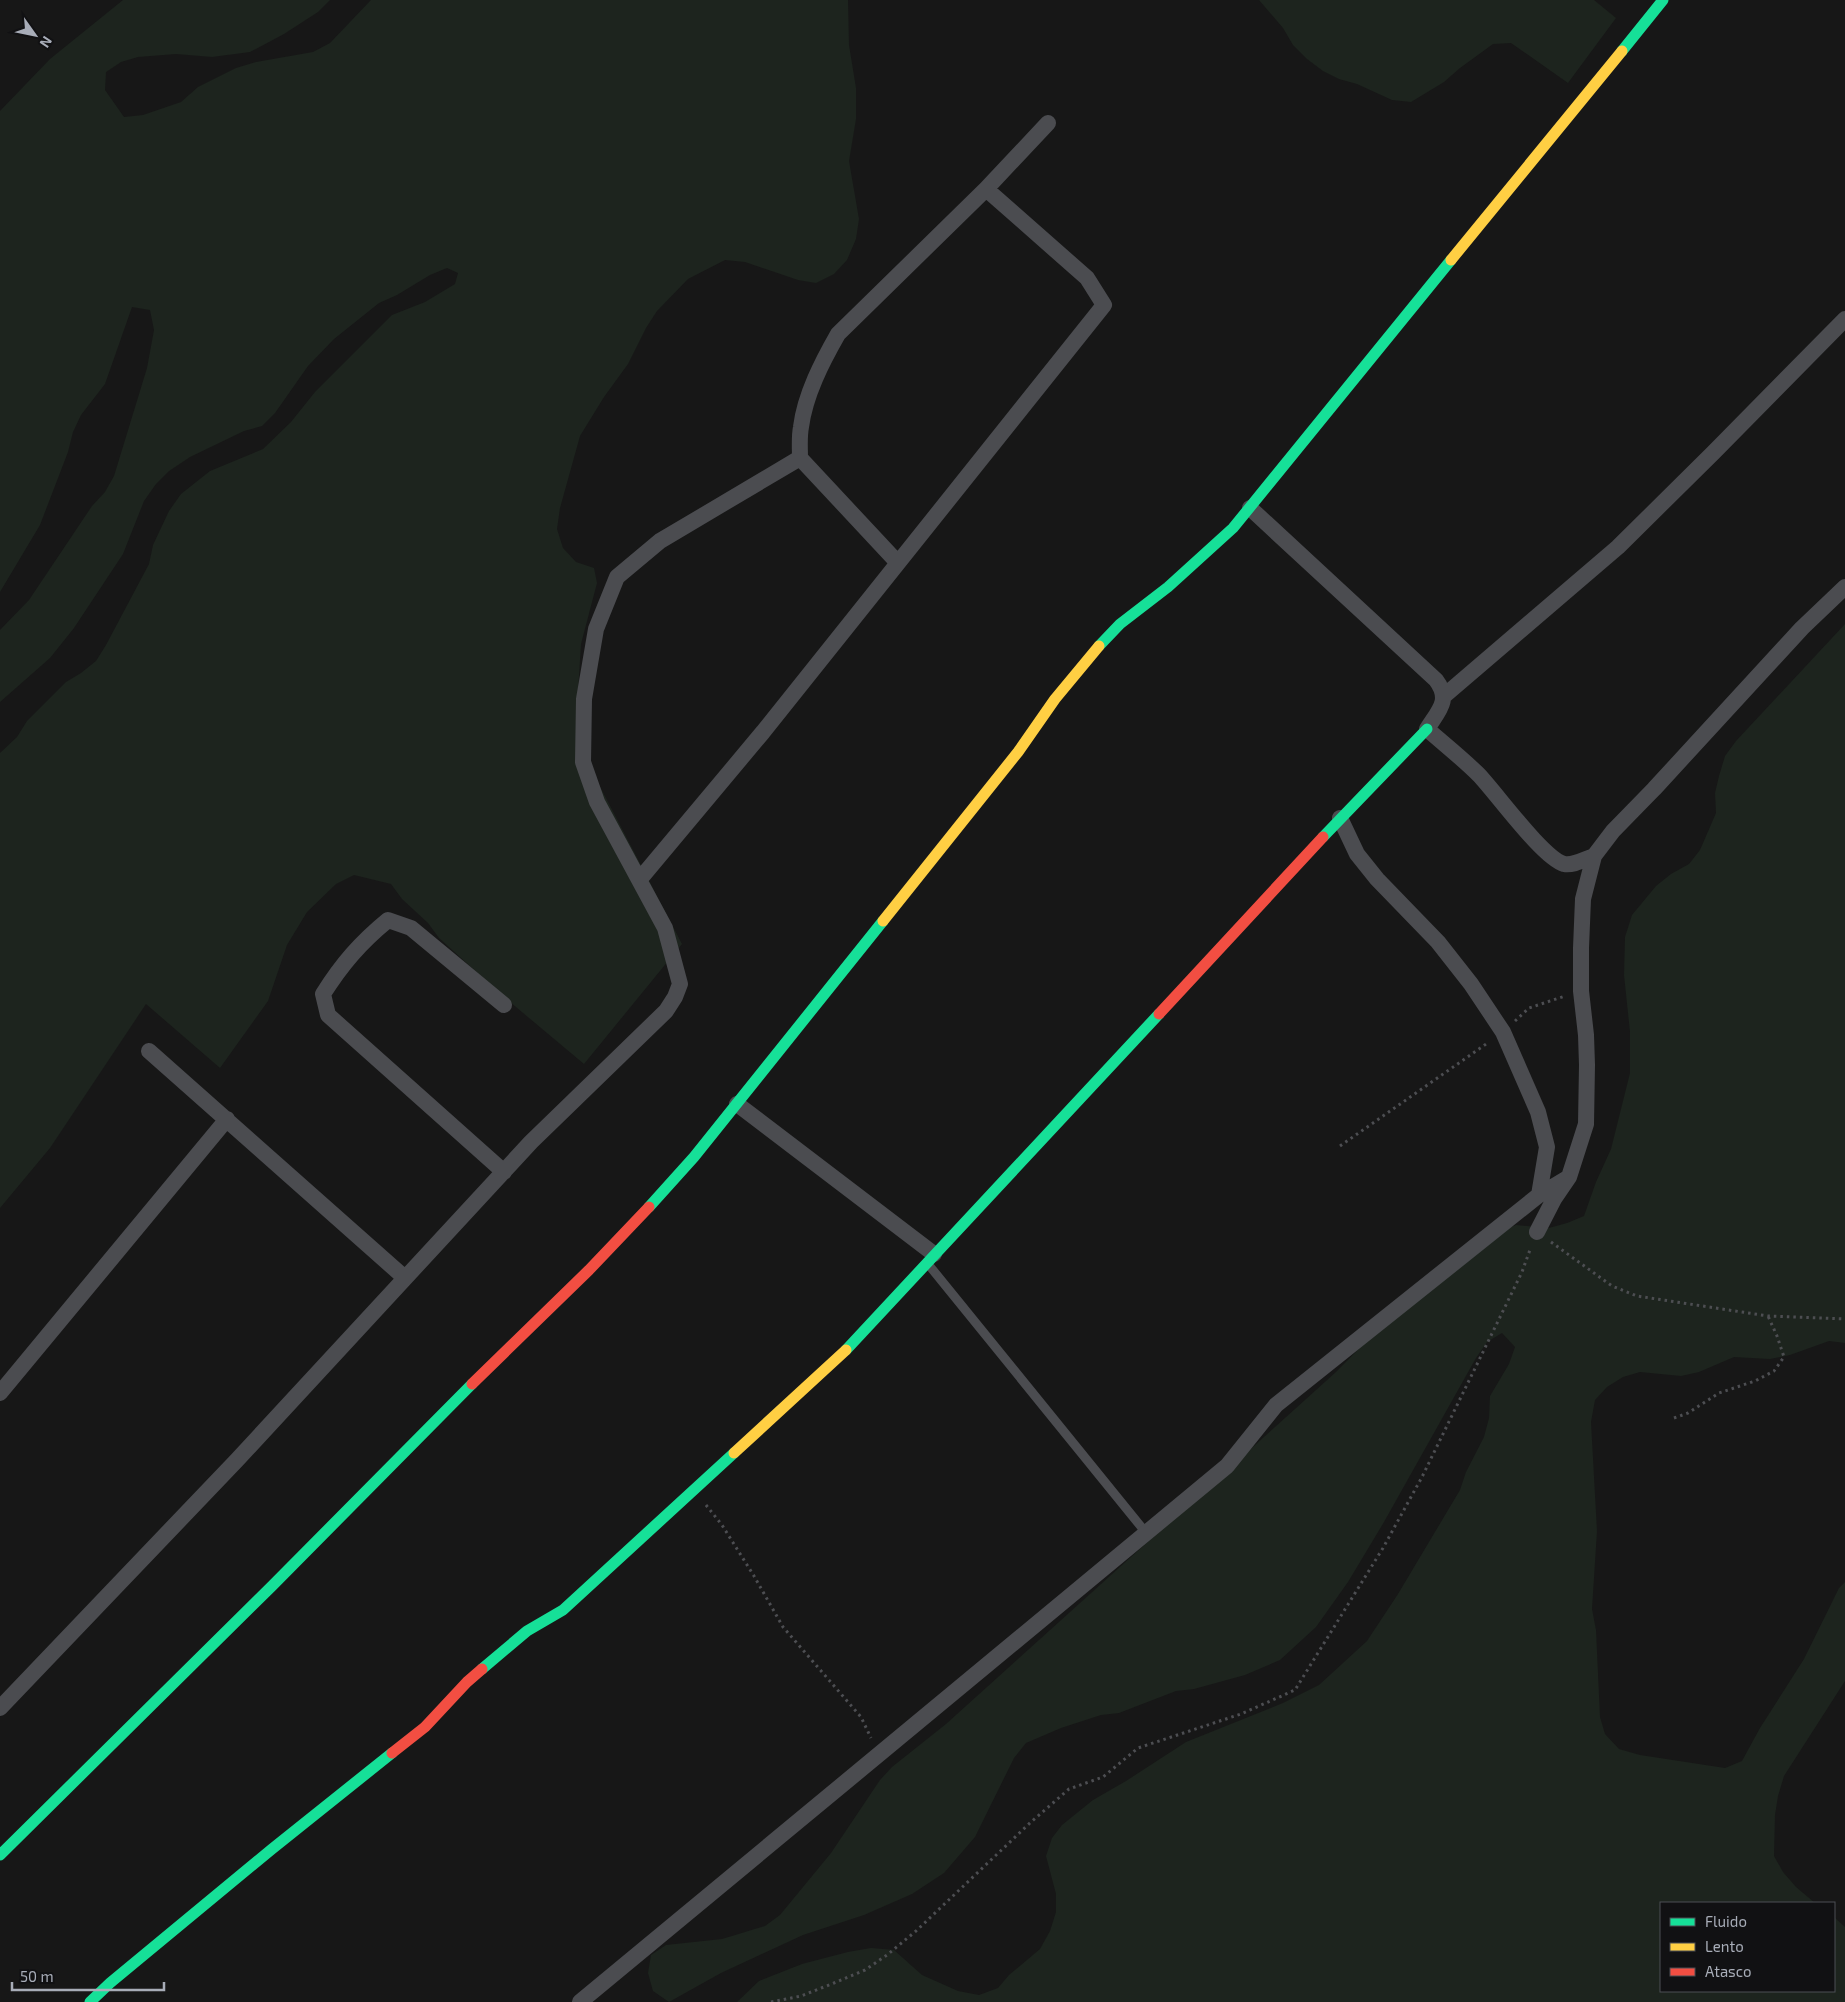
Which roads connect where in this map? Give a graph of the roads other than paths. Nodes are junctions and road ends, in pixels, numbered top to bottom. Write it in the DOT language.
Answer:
graph roads {
  1 [pos="1663,0"];
  2 [pos="1048,123"];
  3 [pos="986,189"];
  4 [pos="1845,319"];
  5 [pos="800,458"];
  6 [pos="1250,508"];
  7 [pos="898,563"];
  8 [pos="1845,587"];
  9 [pos="1444,696"];
  10 [pos="1427,729"];
  11 [pos="1340,818"];
  12 [pos="1594,856"];
  13 [pos="640,879"];
  14 [pos="504,1005"];
  15 [pos="149,1051"];
  16 [pos="737,1104"];
  17 [pos="227,1119"];
  18 [pos="504,1172"];
  19 [pos="1569,1177"];
  20 [pos="1539,1195"];
  21 [pos="1537,1232"];
  22 [pos="930,1258"];
  23 [pos="405,1278"];
  24 [pos="0,1393"];
  25 [pos="1147,1534"];
  26 [pos="0,1708"];
  27 [pos="0,1855"];
  28 [pos="90,2002"];
  29 [pos="580,2002"];
  1 -- 6 [label="street"];
  2 -- 3 [label="street"];
  3 -- 5 [label="street"];
  3 -- 7 [label="street"];
  4 -- 9 [label="street"];
  5 -- 7 [label="street"];
  5 -- 13 [label="street"];
  6 -- 9 [label="street"];
  6 -- 16 [label="street"];
  7 -- 13 [label="street"];
  8 -- 12 [label="street"];
  9 -- 10 [label="street"];
  10 -- 11 [label="street"];
  10 -- 12 [label="street"];
  11 -- 20 [label="street"];
  11 -- 22 [label="street"];
  12 -- 19 [label="street"];
  13 -- 18 [label="street"];
  14 -- 18 [label="street"];
  15 -- 17 [label="street"];
  16 -- 22 [label="street"];
  16 -- 27 [label="street"];
  17 -- 23 [label="street"];
  17 -- 24 [label="street"];
  18 -- 23 [label="street"];
  19 -- 20 [label="street"];
  19 -- 21 [label="street"];
  20 -- 25 [label="street"];
  22 -- 25 [label="lane"];
  22 -- 28 [label="street"];
  23 -- 26 [label="street"];
  25 -- 29 [label="street"];
}
